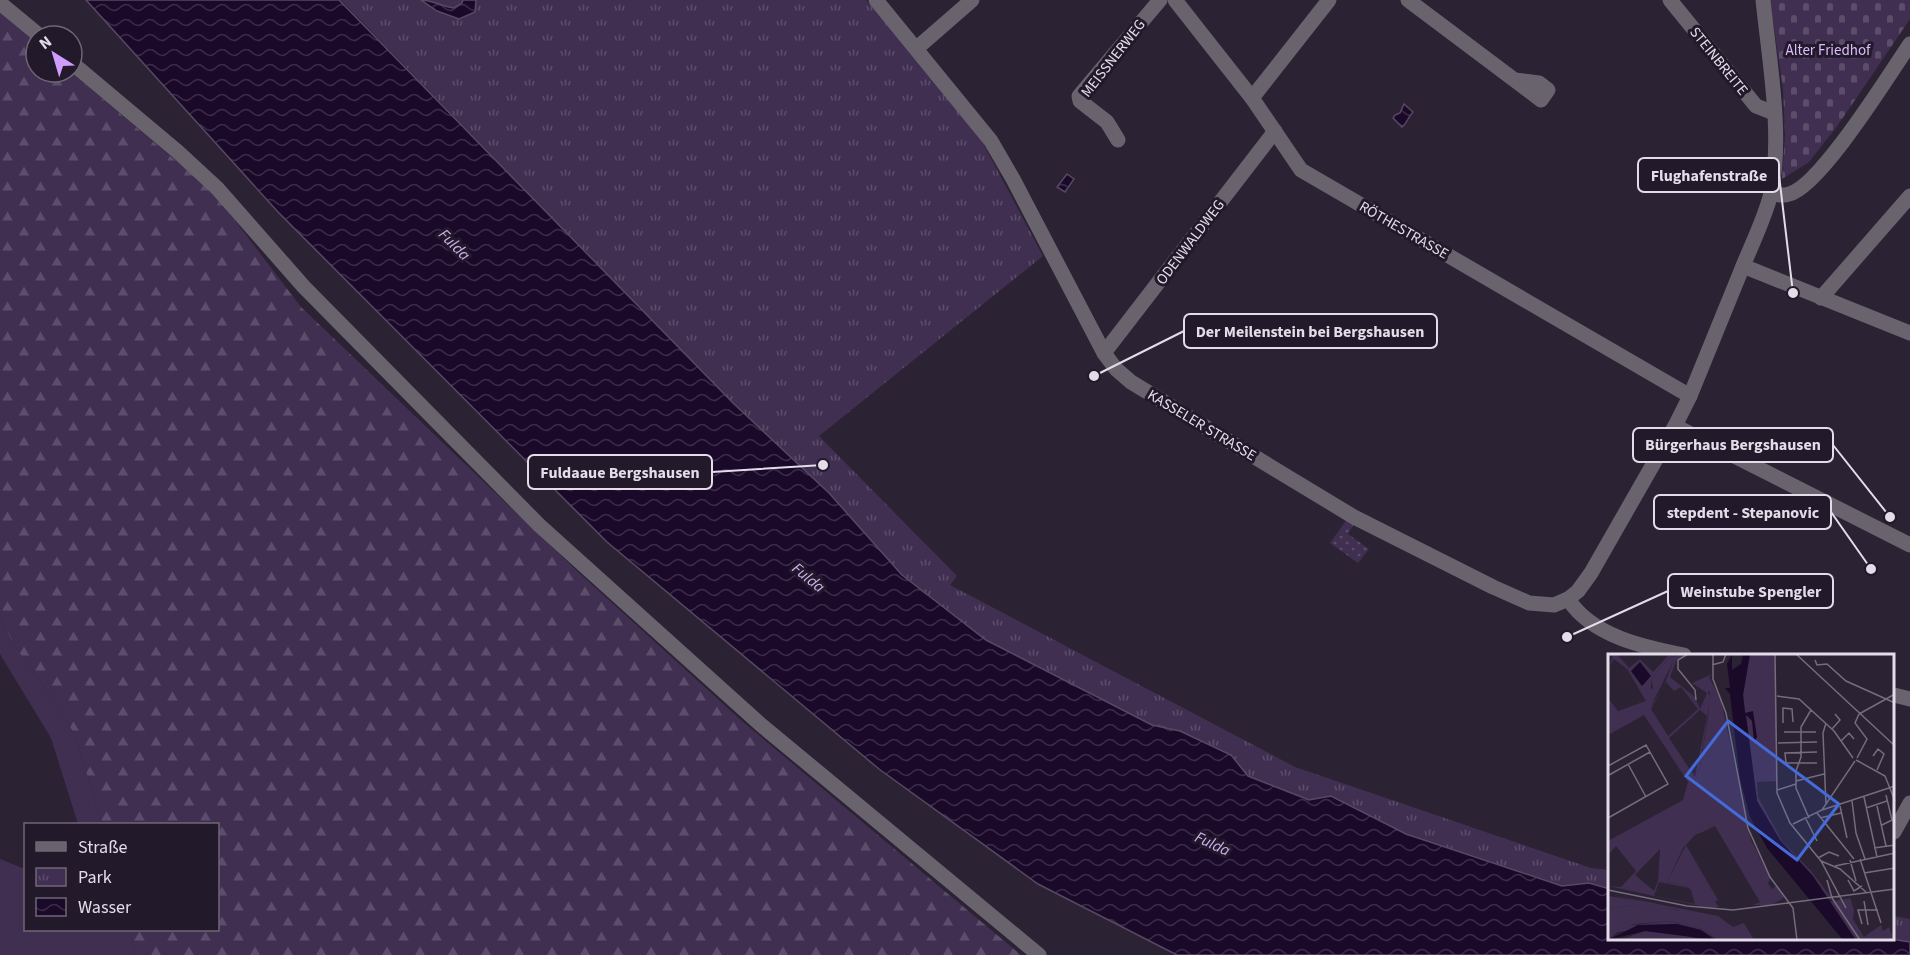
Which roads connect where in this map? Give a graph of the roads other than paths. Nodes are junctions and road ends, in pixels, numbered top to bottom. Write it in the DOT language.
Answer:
graph roads {
  1 [pos="876,0"];
  2 [pos="972,0"];
  3 [pos="1160,0"];
  4 [pos="1175,0"];
  5 [pos="1329,0"];
  6 [pos="1408,0"];
  7 [pos="1670,0"];
  8 [pos="1763,0"];
  9 [pos="0,3"];
  10 [pos="25,24"];
  11 [pos="1910,44"];
  12 [pos="917,48"];
  13 [pos="84,73"];
  14 [pos="1515,80"];
  15 [pos="1252,98"];
  16 [pos="1774,113"];
  17 [pos="1275,132"];
  18 [pos="1118,140"];
  19 [pos="1771,193"];
  20 [pos="1910,196"];
  21 [pos="1743,266"];
  22 [pos="1821,298"];
  23 [pos="1910,333"];
  24 [pos="1104,353"];
  25 [pos="1690,396"];
  26 [pos="1675,426"];
  27 [pos="1910,545"];
  28 [pos="1568,600"];
  29 [pos="1679,654"];
  30 [pos="1895,695"];
  31 [pos="1910,699"];
  32 [pos="1910,803"];
  33 [pos="1895,829"];
  34 [pos="1039,955"];
  1 -- 12 [label="street, KASSELER STRASSE"];
  2 -- 12 [label="street"];
  3 -- 18 [label="street, MEISSNERWEG"];
  4 -- 15 [label="street, RÖTHESTRASSE"];
  5 -- 15 [label="street"];
  6 -- 14 [label="street"];
  7 -- 16 [label="street, STEINBREITE"];
  8 -- 16 [label="street"];
  9 -- 10 [label="street"];
  11 -- 19 [label="street"];
  12 -- 24 [label="street, KASSELER STRASSE"];
  13 -- 34 [label="street"];
  15 -- 17 [label="street, RÖTHESTRASSE"];
  16 -- 19 [label="street"];
  17 -- 24 [label="street, ODENWALDWEG"];
  17 -- 25 [label="street, RÖTHESTRASSE"];
  19 -- 21 [label="street"];
  20 -- 22 [label="street"];
  21 -- 22 [label="street"];
  21 -- 25 [label="street"];
  22 -- 23 [label="street"];
  24 -- 28 [label="street, KASSELER STRASSE"];
  25 -- 26 [label="street"];
  26 -- 27 [label="street"];
  26 -- 28 [label="street"];
  28 -- 29 [label="street"];
  30 -- 31 [label="street"];
  32 -- 33 [label="street"];
}
